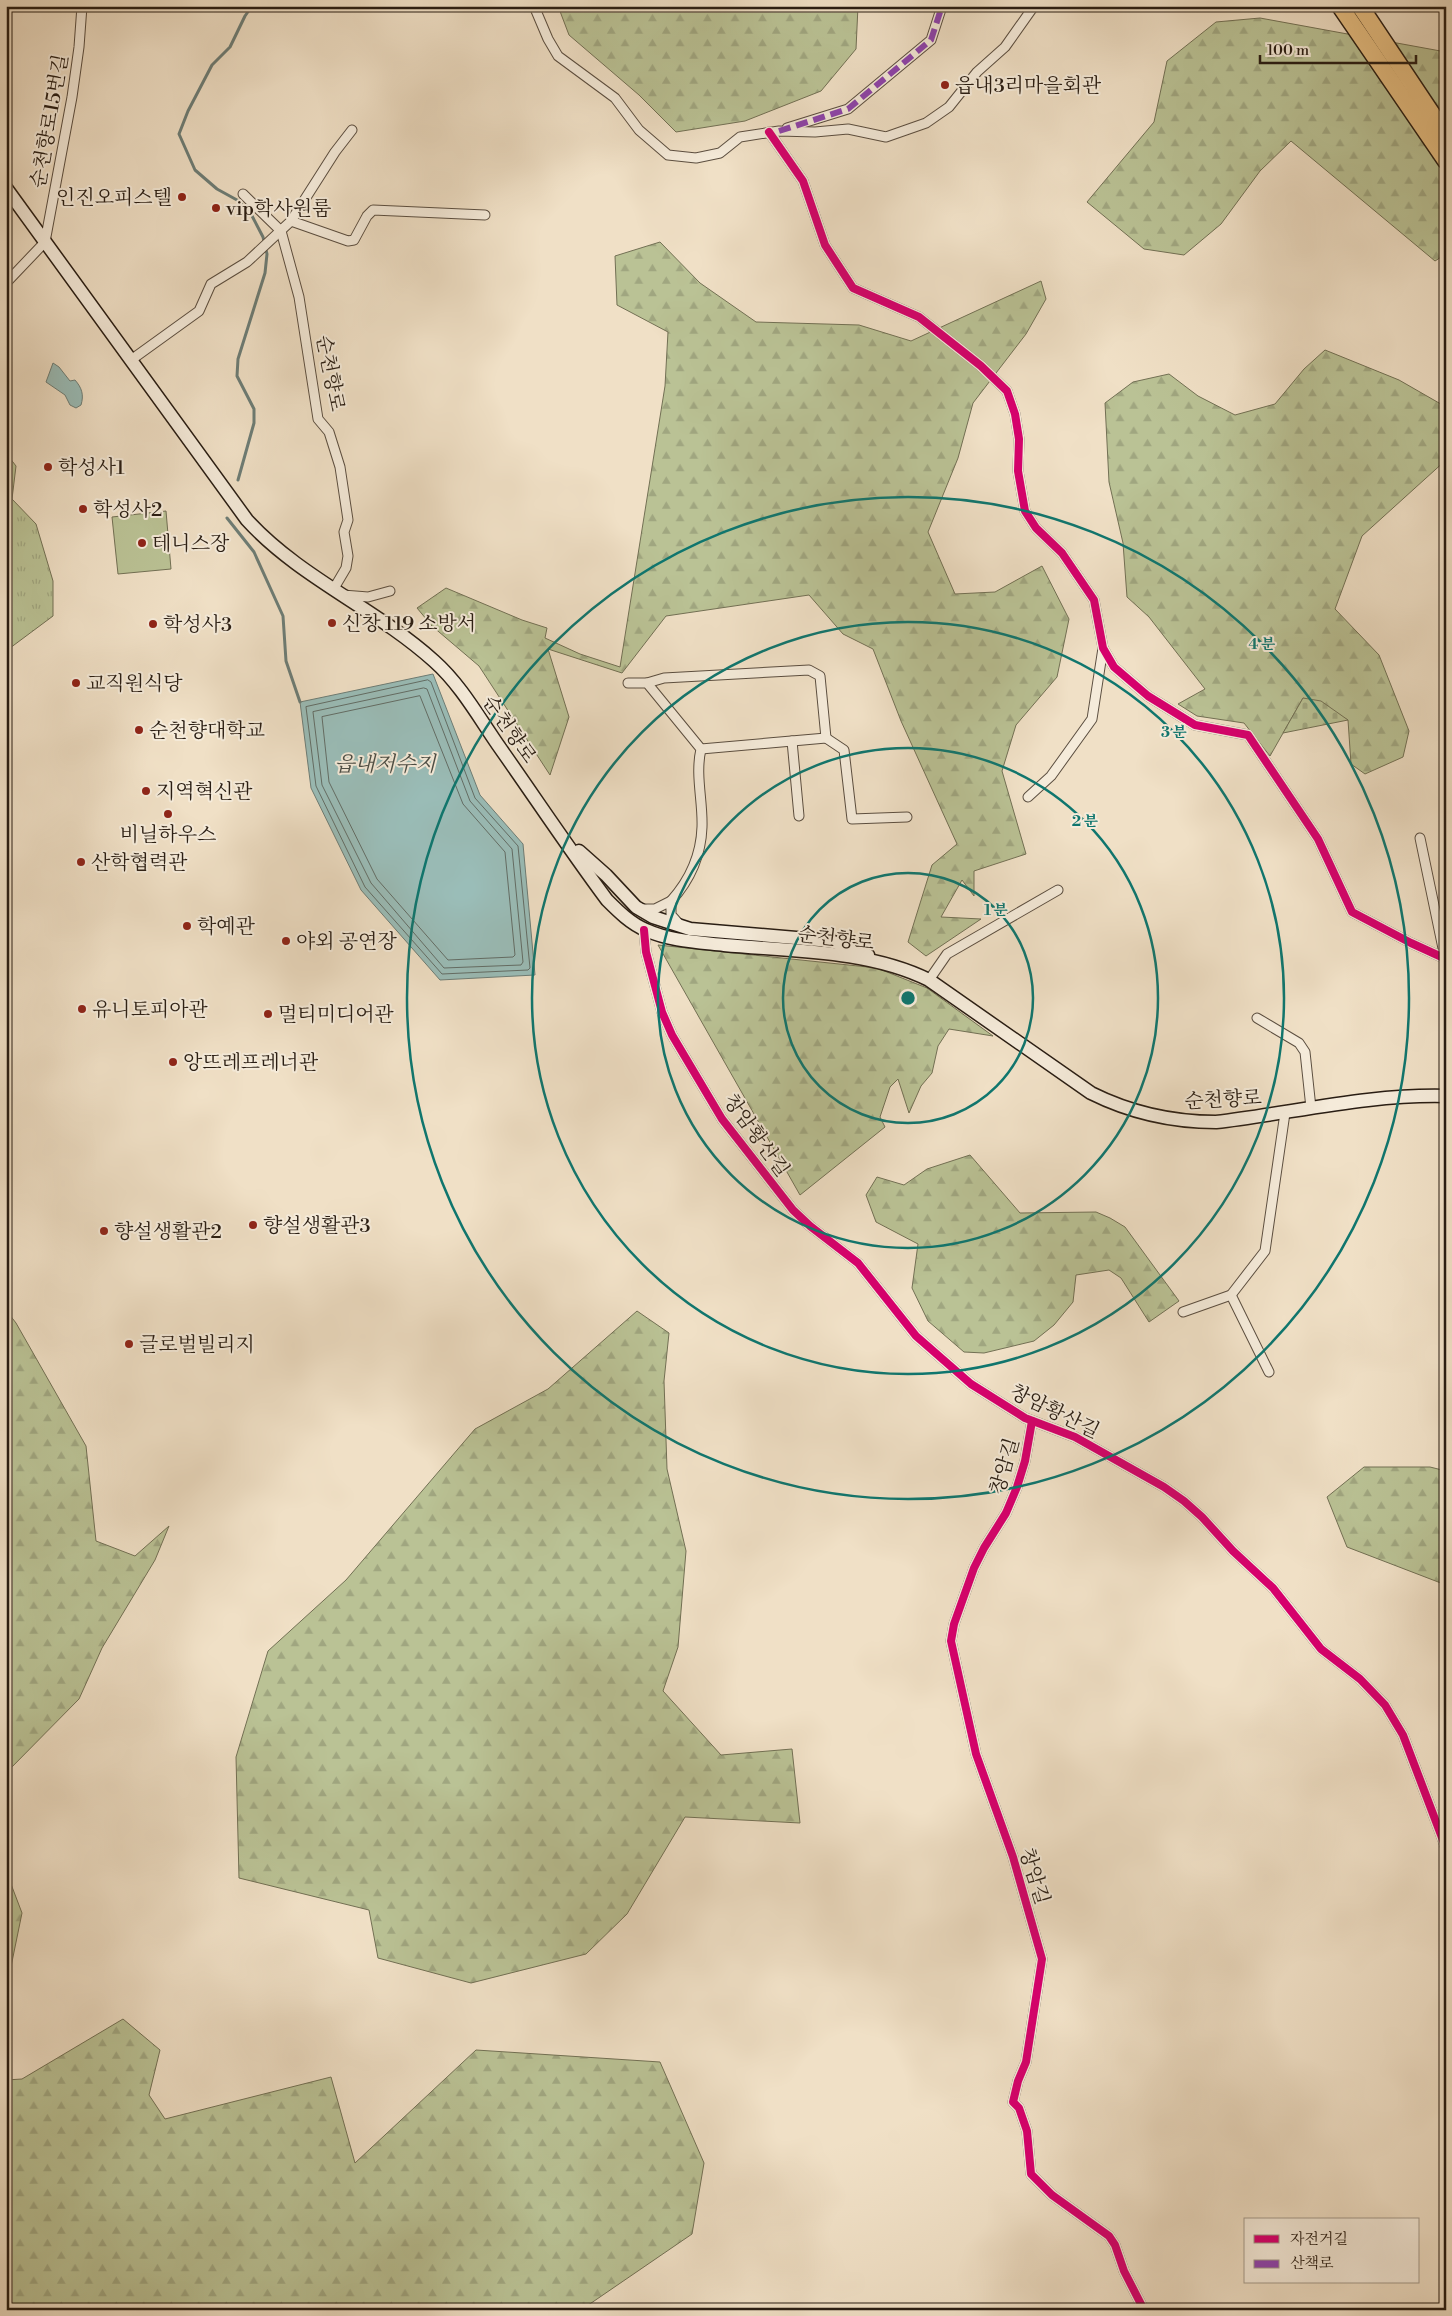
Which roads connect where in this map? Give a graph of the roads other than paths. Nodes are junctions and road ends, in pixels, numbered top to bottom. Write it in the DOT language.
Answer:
graph roads {
  1 [pos="82,6"];
  2 [pos="534,6"];
  3 [pos="942,6"];
  4 [pos="1034,6"];
  5 [pos="1340,6"];
  6 [pos="1360,6"];
  7 [pos="352,130"];
  8 [pos="779,130"];
  9 [pos="769,132"];
  10 [pos="1446,136"];
  11 [pos="1446,161"];
  12 [pos="6,188"];
  13 [pos="243,194"];
  14 [pos="485,215"];
  15 [pos="291,221"];
  16 [pos="281,231"];
  17 [pos="45,242"];
  18 [pos="6,283"];
  19 [pos="131,360"];
  20 [pos="390,591"];
  21 [pos="337,592"];
  22 [pos="1103,648"];
  23 [pos="628,683"];
  24 [pos="647,683"];
  25 [pos="826,738"];
  26 [pos="792,741"];
  27 [pos="701,749"];
  28 [pos="1028,797"];
  29 [pos="799,816"];
  30 [pos="907,817"];
  31 [pos="563,838"];
  32 [pos="1420,838"];
  33 [pos="1058,890"];
  34 [pos="671,902"];
  35 [pos="636,907"];
  36 [pos="690,929"];
  37 [pos="644,930"];
  38 [pos="1446,958"];
  39 [pos="889,963"];
  40 [pos="930,980"];
  41 [pos="1258,1018"];
  42 [pos="1446,1096"];
  43 [pos="1311,1108"];
  44 [pos="1285,1113"];
  45 [pos="1231,1295"];
  46 [pos="1183,1312"];
  47 [pos="1269,1372"];
  48 [pos="1032,1421"];
  49 [pos="1446,1848"];
  50 [pos="1144,2310"];
  1 -- 17 [label="street, 순천향로15번길"];
  2 -- 9 [label="street"];
  3 -- 8 [label="street"];
  4 -- 8 [label="street"];
  5 -- 11 [label="highway"];
  6 -- 10 [label="highway"];
  7 -- 15 [label="street"];
  8 -- 9 [label="street"];
  9 -- 22 [label="street"];
  12 -- 17 [label="main road, 순천향로"];
  13 -- 16 [label="street"];
  14 -- 15 [label="street"];
  15 -- 16 [label="street"];
  16 -- 19 [label="street"];
  16 -- 21 [label="street, 순천향로"];
  17 -- 18 [label="street"];
  17 -- 19 [label="main road, 순천향로"];
  19 -- 21 [label="main road, 순천향로"];
  20 -- 21 [label="street"];
  21 -- 31 [label="main road, 순천향로"];
  22 -- 28 [label="street"];
  22 -- 38 [label="street"];
  23 -- 24 [label="street"];
  24 -- 25 [label="street"];
  24 -- 27 [label="street"];
  25 -- 26 [label="street"];
  25 -- 30 [label="street"];
  26 -- 27 [label="street"];
  26 -- 29 [label="street"];
  27 -- 34 [label="street"];
  31 -- 35 [label="main road"];
  31 -- 37 [label="main road, 순천향로"];
  32 -- 38 [label="street"];
  33 -- 40 [label="street"];
  34 -- 35 [label="street"];
  34 -- 36 [label="street"];
  35 -- 36 [label="main road"];
  36 -- 39 [label="main road"];
  37 -- 39 [label="main road, 순천향로"];
  37 -- 48 [label="street, 창암황산길"];
  39 -- 40 [label="main road, 순천향로"];
  40 -- 44 [label="main road, 순천향로"];
  41 -- 43 [label="street"];
  42 -- 43 [label="main road, 순천향로"];
  43 -- 44 [label="main road, 순천향로"];
  44 -- 45 [label="street"];
  45 -- 46 [label="street"];
  45 -- 47 [label="street"];
  48 -- 49 [label="street, 창암황산길"];
  48 -- 50 [label="street, 창암길"];
}
